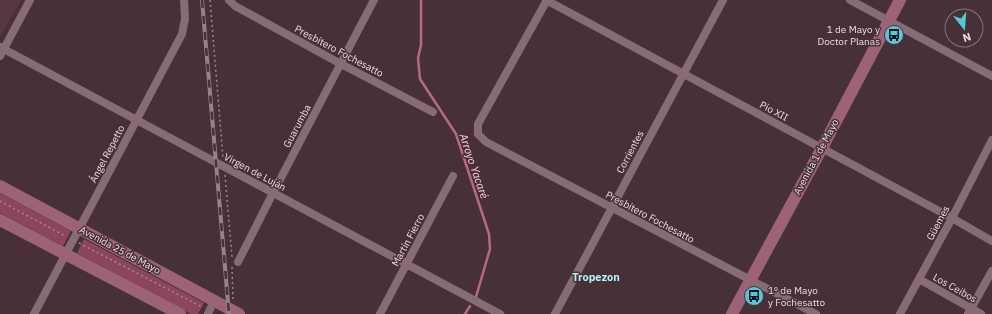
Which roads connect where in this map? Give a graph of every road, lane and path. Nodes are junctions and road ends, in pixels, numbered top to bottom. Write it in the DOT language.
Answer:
graph roads {
  1 [pos="30,0"];
  2 [pos="184,0"];
  3 [pos="229,0"];
  4 [pos="374,0"];
  5 [pos="546,0"];
  6 [pos="723,0"];
  7 [pos="850,0"];
  8 [pos="900,0"];
  9 [pos="889,20"];
  10 [pos="1,51"];
  11 [pos="341,64"];
  12 [pos="683,74"];
  13 [pos="992,76"];
  14 [pos="433,112"];
  15 [pos="136,120"];
  16 [pos="992,140"];
  17 [pos="822,148"];
  18 [pos="989,153"];
  19 [pos="453,176"];
  20 [pos="0,186"];
  21 [pos="273,193"];
  22 [pos="0,201"];
  23 [pos="612,208"];
  24 [pos="952,218"];
  25 [pos="0,220"];
  26 [pos="79,229"];
  27 [pos="73,240"];
  28 [pos="992,241"];
  29 [pos="66,254"];
  30 [pos="238,262"];
  31 [pos="407,264"];
  32 [pos="992,271"];
  33 [pos="919,279"];
  34 [pos="750,280"];
  35 [pos="211,309"];
  36 [pos="975,313"];
  37 [pos="34,314"];
  38 [pos="180,314"];
  39 [pos="240,314"];
  40 [pos="380,314"];
  41 [pos="500,314"];
  42 [pos="556,314"];
  43 [pos="732,314"];
  44 [pos="816,314"];
  45 [pos="900,314"];
  1 -- 10 [label="street"];
  2 -- 15 [label="street, Ángel Repetto"];
  3 -- 11 [label="street, Presbítero Fochesatto"];
  4 -- 11 [label="street, Guarumba"];
  5 -- 12 [label="street, Pio XII"];
  5 -- 23 [label="street, Presbítero Fochesatto"];
  6 -- 12 [label="street, Corrientes"];
  7 -- 9 [label="street"];
  8 -- 9 [label="main road, Avenida 1 de Mayo"];
  9 -- 13 [label="street"];
  9 -- 17 [label="main road, Avenida 1 de Mayo"];
  10 -- 15 [label="street, Virgen de Luján"];
  11 -- 14 [label="street, Presbítero Fochesatto"];
  11 -- 21 [label="street, Guarumba"];
  12 -- 17 [label="street, Pio XII"];
  12 -- 23 [label="street, Corrientes"];
  15 -- 21 [label="street, Virgen de Luján"];
  15 -- 26 [label="street, Ángel Repetto"];
  16 -- 18 [label="street, Güemes"];
  17 -- 24 [label="street, Pio XII"];
  17 -- 34 [label="main road, Avenida 1 de Mayo"];
  18 -- 24 [label="street, Güemes"];
  19 -- 31 [label="street, Martín Fierro"];
  20 -- 26 [label="main road, Avenida 25 de Mayo"];
  21 -- 30 [label="street, Guarumba"];
  21 -- 31 [label="street, Virgen de Luján"];
  22 -- 27 [label="path"];
  23 -- 34 [label="street, Presbítero Fochesatto"];
  23 -- 42 [label="street, Corrientes"];
  24 -- 28 [label="street, Pio XII"];
  24 -- 33 [label="street, Güemes"];
  25 -- 29 [label="main road"];
  26 -- 27 [label="street, Ángel Repetto"];
  26 -- 35 [label="main road, Avenida 25 de Mayo"];
  27 -- 29 [label="street, Ángel Repetto"];
  27 -- 35 [label="path"];
  29 -- 37 [label="street, Ángel Repetto"];
  29 -- 38 [label="main road"];
  31 -- 40 [label="street, Martín Fierro"];
  31 -- 41 [label="street, Virgen de Luján"];
  32 -- 36 [label="street"];
  33 -- 36 [label="street, Los Ceibos"];
  33 -- 45 [label="street, Güemes"];
  34 -- 43 [label="main road, Avenida 1 de Mayo"];
  34 -- 44 [label="street, Presbítero Fochesatto"];
  35 -- 39 [label="main road, Avenida 25 de Mayo"];
}
